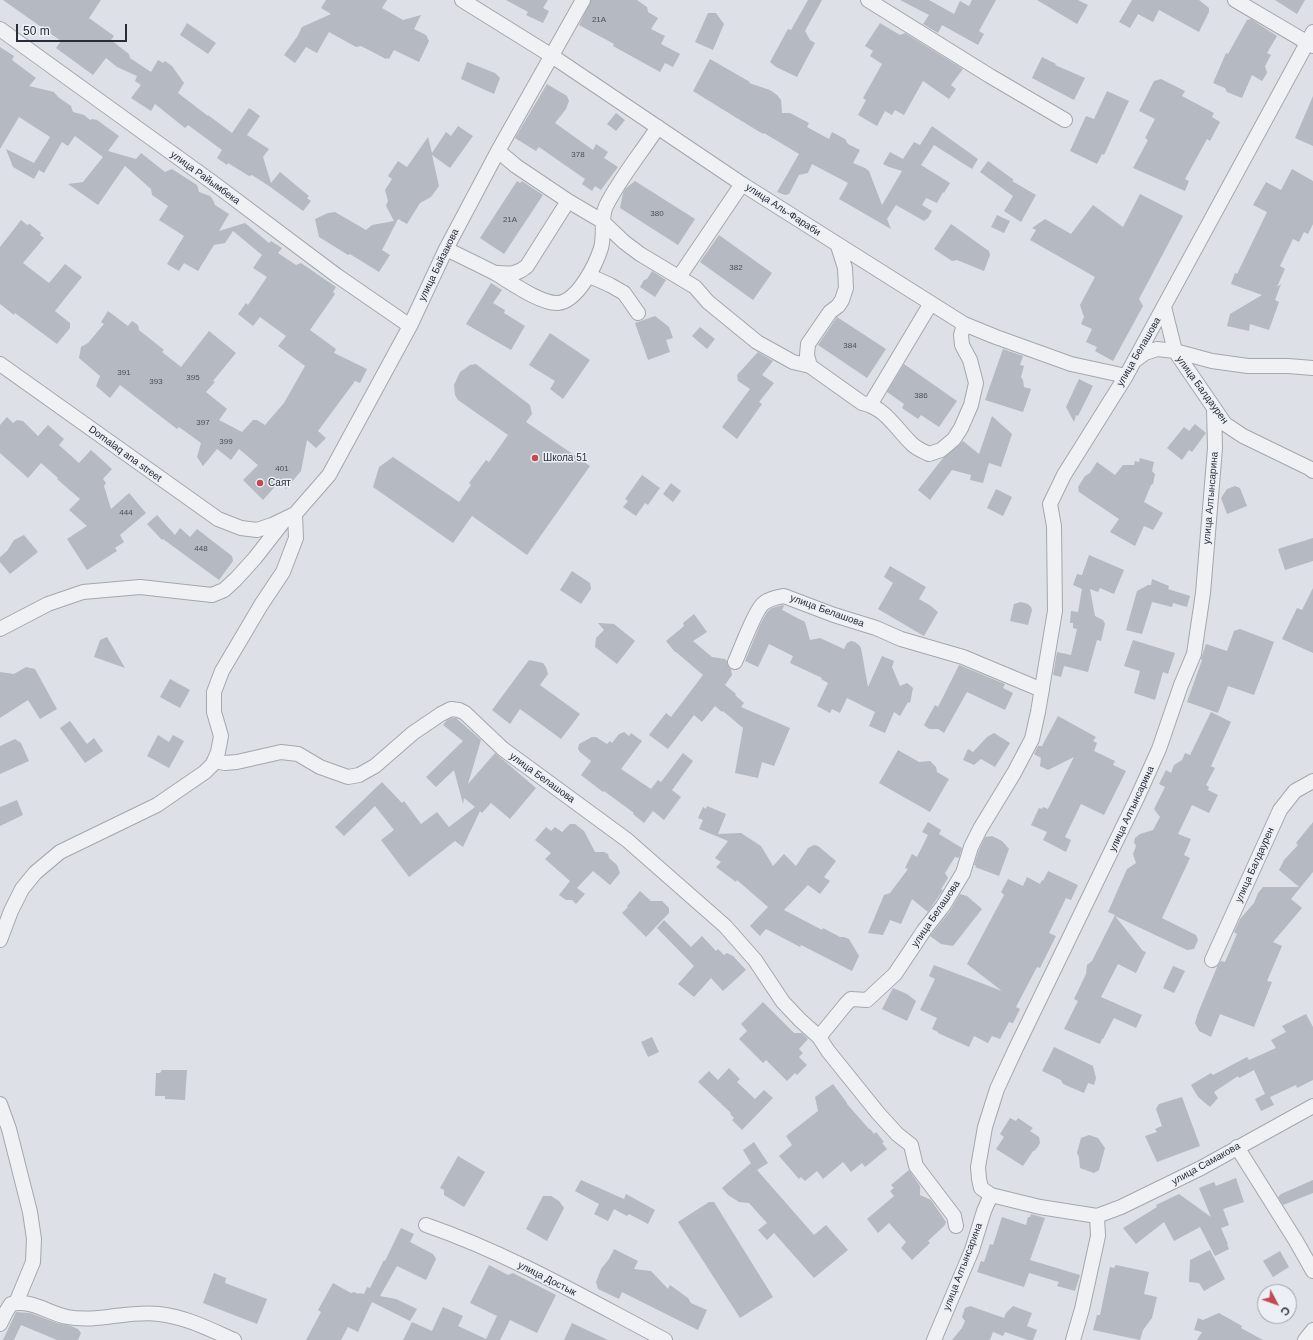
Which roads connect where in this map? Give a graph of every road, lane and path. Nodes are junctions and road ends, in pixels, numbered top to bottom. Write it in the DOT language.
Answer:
graph roads {
  1 [pos="462,0"];
  2 [pos="583,0"];
  3 [pos="868,0"];
  4 [pos="1235,0"];
  5 [pos="0,29"];
  6 [pos="1311,40"];
  7 [pos="552,56"];
  8 [pos="1065,120"];
  9 [pos="658,127"];
  10 [pos="498,151"];
  11 [pos="742,184"];
  12 [pos="568,201"];
  13 [pos="602,221"];
  14 [pos="838,246"];
  15 [pos="446,249"];
  16 [pos="495,273"];
  17 [pos="590,276"];
  18 [pos="679,277"];
  19 [pos="931,303"];
  20 [pos="1164,307"];
  21 [pos="638,313"];
  22 [pos="964,324"];
  23 [pos="410,326"];
  24 [pos="1175,351"];
  25 [pos="1134,361"];
  26 [pos="0,364"];
  27 [pos="810,366"];
  28 [pos="1313,368"];
  29 [pos="1126,376"];
  30 [pos="870,404"];
  31 [pos="1214,409"];
  32 [pos="1313,471"];
  33 [pos="289,517"];
  34 [pos="257,530"];
  35 [pos="0,629"];
  36 [pos="735,662"];
  37 [pos="1042,690"];
  38 [pos="214,761"];
  39 [pos="1313,781"];
  40 [pos="0,940"];
  41 [pos="1212,960"];
  42 [pos="819,1037"];
  43 [pos="0,1104"];
  44 [pos="1313,1106"];
  45 [pos="1237,1147"];
  46 [pos="986,1191"];
  47 [pos="1097,1216"];
  48 [pos="426,1225"];
  49 [pos="956,1226"];
  50 [pos="1313,1271"];
  51 [pos="16,1303"];
  52 [pos="0,1324"];
  53 [pos="1313,1330"];
  54 [pos="234,1340"];
  55 [pos="665,1340"];
  56 [pos="934,1340"];
  57 [pos="1073,1340"];
  58 [pos="1305,1340"];
  1 -- 7 [label="street, улица Аль-Фараби"];
  2 -- 7 [label="street, улица Байзакова"];
  3 -- 8 [label="street"];
  4 -- 6 [label="street"];
  5 -- 23 [label="street, улица Райымбека"];
  6 -- 20 [label="street, улица Белашова"];
  7 -- 9 [label="street, улица Аль-Фараби"];
  7 -- 10 [label="street, улица Байзакова"];
  9 -- 11 [label="street, улица Аль-Фараби"];
  9 -- 13 [label="street"];
  10 -- 12 [label="street"];
  10 -- 15 [label="street, улица Байзакова"];
  11 -- 14 [label="street, улица Аль-Фараби"];
  11 -- 18 [label="street"];
  12 -- 13 [label="street"];
  12 -- 16 [label="street"];
  13 -- 17 [label="street"];
  13 -- 18 [label="street"];
  14 -- 19 [label="street, улица Аль-Фараби"];
  14 -- 27 [label="street"];
  15 -- 16 [label="street"];
  15 -- 23 [label="street, улица Байзакова"];
  16 -- 17 [label="street"];
  17 -- 21 [label="street"];
  18 -- 27 [label="street"];
  19 -- 22 [label="street, улица Аль-Фараби"];
  19 -- 30 [label="street"];
  20 -- 24 [label="street, улица Балдаурен"];
  20 -- 25 [label="street, улица Белашова"];
  22 -- 29 [label="street, улица Аль-Фараби"];
  22 -- 30 [label="street"];
  23 -- 33 [label="street, улица Байзакова"];
  24 -- 25 [label="street"];
  24 -- 28 [label="street"];
  24 -- 31 [label="street, улица Балдаурен"];
  25 -- 29 [label="street, улица Белашова"];
  26 -- 34 [label="street, Domalaq ana street"];
  27 -- 30 [label="street"];
  29 -- 37 [label="street, улица Белашова"];
  31 -- 32 [label="street, улица Балдаурен"];
  31 -- 46 [label="street, улица Алтынсарина"];
  33 -- 34 [label="street, улица Байзакова"];
  33 -- 35 [label="street, улица Байзакова"];
  33 -- 38 [label="street"];
  36 -- 37 [label="street, улица Белашова"];
  37 -- 42 [label="street, улица Белашова"];
  38 -- 40 [label="street"];
  38 -- 42 [label="street, улица Белашова"];
  39 -- 41 [label="street, улица Балдаурен"];
  42 -- 49 [label="street, улица Белашова"];
  43 -- 51 [label="street"];
  44 -- 45 [label="street, улица Самакова"];
  45 -- 47 [label="street, улица Самакова"];
  45 -- 50 [label="street"];
  46 -- 47 [label="street, улица Самакова"];
  46 -- 56 [label="street, улица Алтынсарина"];
  47 -- 57 [label="street"];
  48 -- 55 [label="street, улица Достык"];
  51 -- 52 [label="street"];
  51 -- 54 [label="street"];
  53 -- 58 [label="street"];
}
